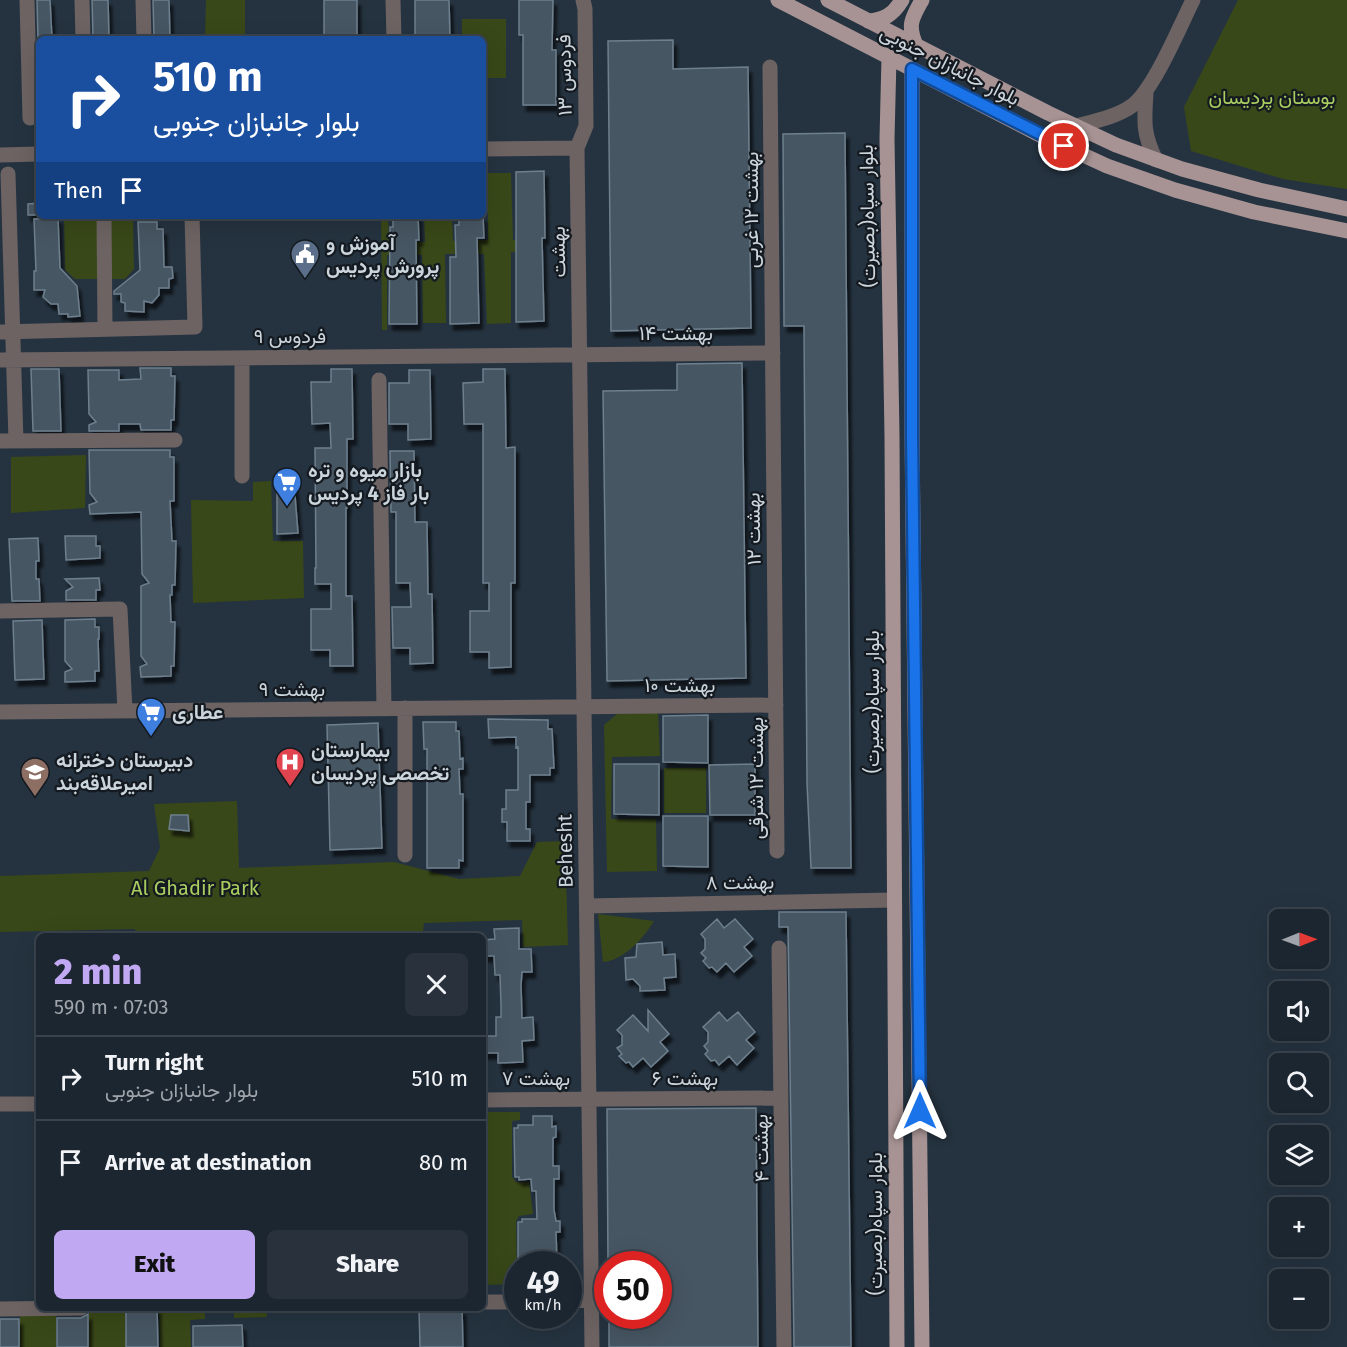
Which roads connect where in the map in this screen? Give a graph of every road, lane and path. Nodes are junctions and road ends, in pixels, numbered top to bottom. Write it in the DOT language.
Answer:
graph roads {
  1 [pos="27,0"];
  2 [pos="82,0"];
  3 [pos="143,0"];
  4 [pos="393,0"];
  5 [pos="583,0"];
  6 [pos="778,0"];
  7 [pos="828,0"];
  8 [pos="922,0"];
  9 [pos="1193,0"];
  10 [pos="898,6"];
  11 [pos="912,19"];
  12 [pos="868,21"];
  13 [pos="83,36"];
  14 [pos="144,36"];
  15 [pos="394,36"];
  16 [pos="916,45"];
  17 [pos="889,57"];
  18 [pos="770,67"];
  19 [pos="912,69"];
  20 [pos="1146,94"];
  21 [pos="30,118"];
  22 [pos="1076,126"];
  23 [pos="577,148"];
  24 [pos="486,149"];
  25 [pos="0,154"];
  26 [pos="36,154"];
  27 [pos="1156,160"];
  28 [pos="8,174"];
  29 [pos="1347,209"];
  30 [pos="104,219"];
  31 [pos="192,219"];
  32 [pos="1347,231"];
  33 [pos="105,329"];
  34 [pos="6,331"];
  35 [pos="773,353"];
  36 [pos="580,355"];
  37 [pos="242,358"];
  38 [pos="7,360"];
  39 [pos="379,380"];
  40 [pos="912,435"];
  41 [pos="891,436"];
  42 [pos="0,441"];
  43 [pos="16,441"];
  44 [pos="176,441"];
  45 [pos="242,476"];
  46 [pos="0,611"];
  47 [pos="776,705"];
  48 [pos="584,707"];
  49 [pos="405,708"];
  50 [pos="384,709"];
  51 [pos="125,711"];
  52 [pos="0,712"];
  53 [pos="777,851"];
  54 [pos="405,855"];
  55 [pos="894,900"];
  56 [pos="918,900"];
  57 [pos="587,906"];
  58 [pos="779,948"];
  59 [pos="781,1098"];
  60 [pos="589,1099"];
  61 [pos="486,1100"];
  62 [pos="0,1104"];
  63 [pos="36,1104"];
  64 [pos="897,1251"];
  65 [pos="921,1251"];
  66 [pos="582,1300"];
  67 [pos="591,1300"];
  68 [pos="486,1302"];
  69 [pos="504,1302"];
  70 [pos="0,1309"];
  71 [pos="36,1309"];
  72 [pos="592,1347"];
  73 [pos="784,1347"];
  74 [pos="897,1347"];
  75 [pos="922,1347"];
  1 -- 21 [label="street"];
  2 -- 13 [label="street"];
  3 -- 14 [label="street"];
  4 -- 15 [label="street"];
  5 -- 23 [label="street, فردوس ۱۳"];
  6 -- 17 [label="main road, بلوار جانبازان جنوبی"];
  7 -- 12 [label="main road, بلوار جانبازان جنوبی"];
  8 -- 11 [label="main road"];
  9 -- 20 [label="street"];
  10 -- 11 [label="main road"];
  10 -- 12 [label="main road"];
  11 -- 16 [label="main road"];
  12 -- 16 [label="main road, بلوار جانبازان جنوبی"];
  16 -- 22 [label="main road, بلوار جانبازان جنوبی"];
  17 -- 19 [label="main road, بلوار جانبازان جنوبی"];
  17 -- 41 [label="main road, بلوار سپاه(بصیرت)"];
  18 -- 35 [label="street, بهشت ۱۲ غربی"];
  19 -- 32 [label="main road, بلوار جانبازان جنوبی"];
  19 -- 40 [label="main road"];
  20 -- 22 [label="street"];
  20 -- 27 [label="street"];
  22 -- 27 [label="main road, بلوار جانبازان جنوبی"];
  23 -- 24 [label="street"];
  23 -- 36 [label="street, بهشت"];
  25 -- 26 [label="street"];
  27 -- 29 [label="main road, بلوار جانبازان جنوبی"];
  28 -- 34 [label="street"];
  30 -- 33 [label="street"];
  31 -- 33 [label="street"];
  33 -- 34 [label="street"];
  34 -- 38 [label="street"];
  35 -- 36 [label="street, بهشت ۱۴"];
  35 -- 47 [label="street, بهشت ۱۲"];
  36 -- 37 [label="street, فردوس ۹"];
  36 -- 48 [label="street, Behesht"];
  37 -- 38 [label="street, فردوس ۹"];
  37 -- 45 [label="street"];
  38 -- 43 [label="street"];
  39 -- 50 [label="street"];
  40 -- 41 [label="street"];
  40 -- 56 [label="main road"];
  41 -- 55 [label="main road, بلوار سپاه(بصیرت)"];
  42 -- 43 [label="street"];
  43 -- 44 [label="street"];
  46 -- 51 [label="street"];
  47 -- 48 [label="street, بهشت ۱۰"];
  47 -- 53 [label="street, بهشت ۱۲ شرقی"];
  48 -- 49 [label="street, بهشت ۹"];
  48 -- 57 [label="street, Behesht"];
  49 -- 50 [label="street, بهشت ۹"];
  49 -- 54 [label="street"];
  50 -- 51 [label="street, بهشت ۹"];
  51 -- 52 [label="street, بهشت ۹"];
  55 -- 56 [label="main road"];
  55 -- 57 [label="street, بهشت ۸"];
  55 -- 64 [label="main road, بلوار سپاه(بصیرت)"];
  56 -- 65 [label="main road"];
  57 -- 60 [label="street, Behesht"];
  58 -- 59 [label="street, بهشت ۴"];
  59 -- 60 [label="street, بهشت ۶"];
  59 -- 73 [label="street, بهشت ۴"];
  60 -- 61 [label="street, بهشت ۷"];
  60 -- 67 [label="street, Behesht"];
  62 -- 63 [label="street"];
  64 -- 65 [label="main road"];
  64 -- 74 [label="main road, بلوار سپاه(بصیرت)"];
  65 -- 75 [label="main road"];
  66 -- 67 [label="street"];
  67 -- 72 [label="street, Behesht"];
  68 -- 69 [label="street"];
  70 -- 71 [label="street"];
}
